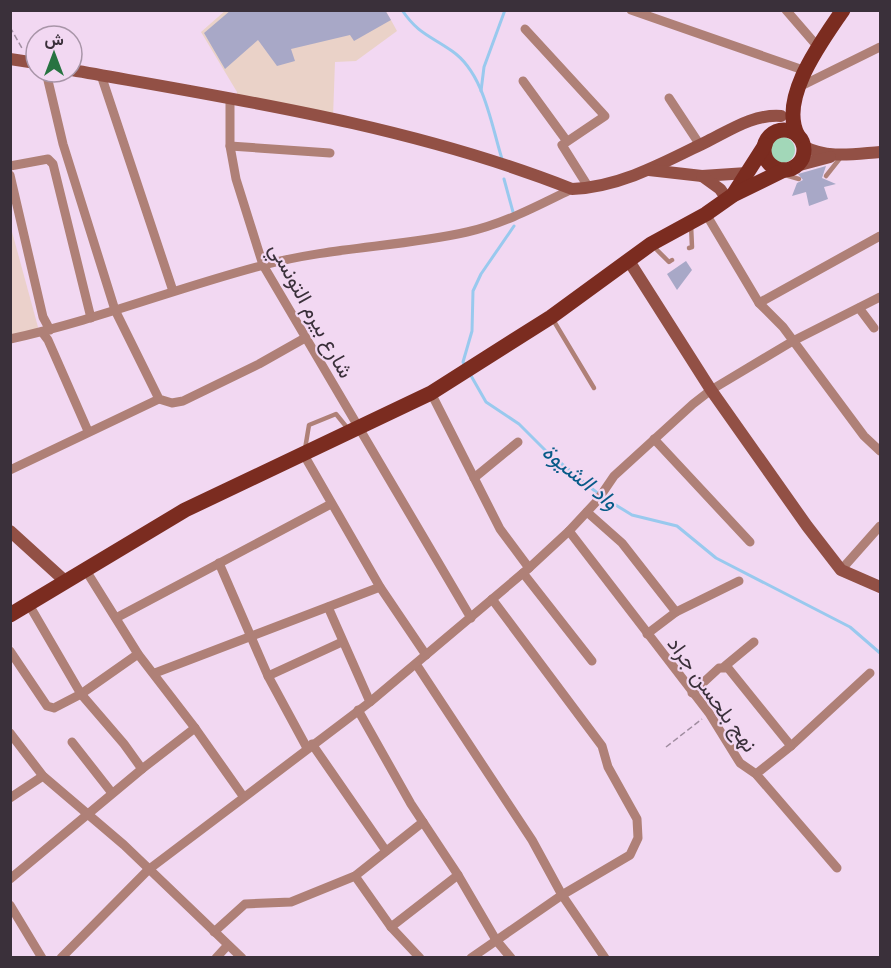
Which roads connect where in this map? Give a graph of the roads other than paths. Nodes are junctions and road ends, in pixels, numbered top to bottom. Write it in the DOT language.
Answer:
graph roads {
  1 [pos="631,10"];
  2 [pos="786,10"];
  3 [pos="843,10"];
  4 [pos="525,28"];
  5 [pos="818,47"];
  6 [pos="880,47"];
  7 [pos="806,71"];
  8 [pos="84,72"];
  9 [pos="101,75"];
  10 [pos="523,81"];
  11 [pos="49,84"];
  12 [pos="797,92"];
  13 [pos="230,98"];
  14 [pos="669,98"];
  15 [pos="781,116"];
  16 [pos="566,140"];
  17 [pos="768,140"];
  18 [pos="800,141"];
  19 [pos="700,145"];
  20 [pos="230,146"];
  21 [pos="880,152"];
  22 [pos="330,153"];
  23 [pos="840,155"];
  24 [pos="10,166"];
  25 [pos="649,170"];
  26 [pos="790,172"];
  27 [pos="747,173"];
  28 [pos="10,175"];
  29 [pos="702,176"];
  30 [pos="826,176"];
  31 [pos="589,188"];
  32 [pos="572,189"];
  33 [pos="730,197"];
  34 [pos="706,214"];
  35 [pos="691,220"];
  36 [pos="880,236"];
  37 [pos="651,244"];
  38 [pos="689,248"];
  39 [pos="672,260"];
  40 [pos="629,261"];
  41 [pos="263,265"];
  42 [pos="173,291"];
  43 [pos="880,297"];
  44 [pos="759,303"];
  45 [pos="859,308"];
  46 [pos="115,310"];
  47 [pos="551,317"];
  48 [pos="91,318"];
  49 [pos="874,328"];
  50 [pos="46,331"];
  51 [pos="305,338"];
  52 [pos="10,339"];
  53 [pos="793,341"];
  54 [pos="594,388"];
  55 [pos="711,390"];
  56 [pos="431,393"];
  57 [pos="159,399"];
  58 [pos="88,431"];
  59 [pos="355,431"];
  60 [pos="654,439"];
  61 [pos="518,442"];
  62 [pos="880,451"];
  63 [pos="304,455"];
  64 [pos="10,470"];
  65 [pos="474,478"];
  66 [pos="331,504"];
  67 [pos="587,512"];
  68 [pos="880,526"];
  69 [pos="10,531"];
  70 [pos="569,531"];
  71 [pos="750,542"];
  72 [pos="219,563"];
  73 [pos="85,569"];
  74 [pos="841,570"];
  75 [pos="526,571"];
  76 [pos="65,581"];
  77 [pos="739,581"];
  78 [pos="380,587"];
  79 [pos="880,587"];
  80 [pos="492,599"];
  81 [pos="27,603"];
  82 [pos="328,607"];
  83 [pos="676,612"];
  84 [pos="10,615"];
  85 [pos="116,618"];
  86 [pos="471,618"];
  87 [pos="647,634"];
  88 [pos="250,636"];
  89 [pos="342,642"];
  90 [pos="754,642"];
  91 [pos="10,651"];
  92 [pos="138,654"];
  93 [pos="426,655"];
  94 [pos="592,661"];
  95 [pos="416,664"];
  96 [pos="725,666"];
  97 [pos="870,673"];
  98 [pos="155,674"];
  99 [pos="268,676"];
  100 [pos="692,693"];
  101 [pos="81,694"];
  102 [pos="370,702"];
  103 [pos="358,710"];
  104 [pos="195,728"];
  105 [pos="10,733"];
  106 [pos="72,742"];
  107 [pos="309,746"];
  108 [pos="791,746"];
  109 [pos="142,769"];
  110 [pos="756,774"];
  111 [pos="43,776"];
  112 [pos="112,794"];
  113 [pos="243,796"];
  114 [pos="10,798"];
  115 [pos="89,813"];
  116 [pos="423,822"];
  117 [pos="386,851"];
  118 [pos="837,868"];
  119 [pos="148,870"];
  120 [pos="458,875"];
  121 [pos="355,876"];
  122 [pos="10,879"];
  123 [pos="562,895"];
  124 [pos="10,905"];
  125 [pos="391,927"];
  126 [pos="214,932"];
  127 [pos="496,940"];
  128 [pos="227,946"];
  129 [pos="42,957"];
  130 [pos="61,957"];
  131 [pos="216,957"];
  132 [pos="242,957"];
  133 [pos="420,957"];
  134 [pos="471,957"];
  135 [pos="511,957"];
  136 [pos="605,957"];
  1 -- 7 [label="street"];
  2 -- 5 [label="street"];
  3 -- 5 [label="main road"];
  4 -- 16 [label="street"];
  5 -- 7 [label="main road"];
  6 -- 12 [label="street"];
  7 -- 12 [label="main road"];
  8 -- 9 [label="street"];
  9 -- 13 [label="street"];
  9 -- 42 [label="street"];
  10 -- 16 [label="street"];
  11 -- 46 [label="street"];
  12 -- 15 [label="main road"];
  12 -- 18 [label="main road"];
  13 -- 20 [label="street, شارع بيرم التونسي"];
  13 -- 32 [label="street"];
  14 -- 19 [label="street"];
  15 -- 17 [label="main road"];
  15 -- 19 [label="street"];
  16 -- 31 [label="street"];
  17 -- 18 [label="main road"];
  17 -- 26 [label="main road"];
  17 -- 27 [label="main road"];
  18 -- 23 [label="street"];
  18 -- 26 [label="main road"];
  19 -- 25 [label="street"];
  20 -- 22 [label="street"];
  20 -- 41 [label="street, شارع بيرم التونسي"];
  21 -- 23 [label="street"];
  23 -- 26 [label="street"];
  23 -- 30 [label="lane"];
  24 -- 48 [label="street"];
  25 -- 29 [label="street"];
  25 -- 31 [label="street"];
  26 -- 33 [label="main road"];
  27 -- 29 [label="street"];
  27 -- 33 [label="main road"];
  28 -- 50 [label="street"];
  29 -- 33 [label="street"];
  31 -- 32 [label="street"];
  32 -- 41 [label="street"];
  33 -- 34 [label="main road"];
  34 -- 35 [label="main road"];
  34 -- 44 [label="street"];
  35 -- 37 [label="main road"];
  35 -- 38 [label="lane"];
  36 -- 44 [label="street"];
  37 -- 39 [label="lane"];
  37 -- 40 [label="main road"];
  40 -- 47 [label="main road"];
  40 -- 55 [label="street"];
  41 -- 42 [label="street"];
  41 -- 51 [label="street, شارع بيرم التونسي"];
  42 -- 46 [label="street"];
  43 -- 45 [label="street"];
  44 -- 53 [label="street"];
  45 -- 49 [label="street"];
  45 -- 53 [label="street"];
  46 -- 48 [label="street"];
  46 -- 57 [label="street"];
  47 -- 54 [label="lane"];
  47 -- 56 [label="main road"];
  48 -- 50 [label="street"];
  50 -- 52 [label="street"];
  50 -- 58 [label="street"];
  51 -- 57 [label="street"];
  51 -- 59 [label="street, شارع بيرم التونسي"];
  53 -- 55 [label="street"];
  53 -- 62 [label="street"];
  55 -- 60 [label="street"];
  55 -- 74 [label="street"];
  56 -- 59 [label="main road"];
  56 -- 65 [label="street"];
  57 -- 58 [label="street"];
  58 -- 64 [label="street"];
  59 -- 63 [label="main road"];
  59 -- 63 [label="lane"];
  59 -- 86 [label="street, شارع بيرم التونسي"];
  60 -- 67 [label="street"];
  60 -- 71 [label="street"];
  61 -- 65 [label="street"];
  63 -- 66 [label="street"];
  63 -- 73 [label="main road"];
  65 -- 75 [label="street"];
  66 -- 72 [label="street"];
  66 -- 78 [label="street"];
  67 -- 70 [label="street"];
  67 -- 83 [label="street"];
  68 -- 74 [label="street"];
  69 -- 76 [label="street"];
  70 -- 75 [label="street"];
  70 -- 87 [label="street, نهج بلحسن جراد"];
  72 -- 85 [label="street"];
  72 -- 88 [label="street"];
  73 -- 76 [label="main road"];
  73 -- 85 [label="street"];
  74 -- 79 [label="street"];
  75 -- 80 [label="street"];
  75 -- 94 [label="street"];
  76 -- 81 [label="main road"];
  77 -- 83 [label="street"];
  78 -- 82 [label="street"];
  78 -- 93 [label="street"];
  80 -- 86 [label="street"];
  80 -- 123 [label="street"];
  81 -- 84 [label="main road"];
  81 -- 101 [label="street"];
  82 -- 88 [label="street"];
  82 -- 89 [label="street"];
  83 -- 87 [label="street"];
  85 -- 92 [label="street"];
  86 -- 93 [label="street"];
  87 -- 100 [label="street, نهج بلحسن جراد"];
  88 -- 98 [label="street"];
  88 -- 99 [label="street"];
  89 -- 99 [label="street"];
  89 -- 102 [label="street"];
  90 -- 96 [label="street"];
  91 -- 101 [label="street"];
  92 -- 98 [label="street"];
  92 -- 101 [label="street"];
  93 -- 95 [label="street"];
  95 -- 102 [label="street"];
  95 -- 123 [label="street"];
  96 -- 100 [label="street"];
  96 -- 108 [label="street"];
  97 -- 108 [label="street"];
  98 -- 104 [label="street"];
  99 -- 107 [label="street"];
  100 -- 110 [label="street, نهج بلحسن جراد"];
  101 -- 109 [label="street"];
  102 -- 103 [label="street"];
  103 -- 107 [label="street"];
  103 -- 116 [label="street"];
  104 -- 109 [label="street"];
  104 -- 113 [label="street"];
  105 -- 111 [label="street"];
  106 -- 112 [label="street"];
  107 -- 113 [label="street"];
  107 -- 117 [label="street"];
  108 -- 110 [label="street"];
  109 -- 112 [label="street"];
  110 -- 118 [label="street, نهج بلحسن جراد"];
  111 -- 114 [label="street"];
  111 -- 115 [label="street"];
  112 -- 115 [label="street"];
  113 -- 119 [label="street"];
  115 -- 119 [label="street"];
  115 -- 122 [label="street"];
  116 -- 117 [label="street"];
  116 -- 120 [label="street"];
  117 -- 121 [label="street"];
  119 -- 126 [label="street"];
  119 -- 130 [label="street"];
  120 -- 125 [label="street"];
  120 -- 127 [label="street"];
  121 -- 125 [label="street"];
  121 -- 126 [label="street"];
  123 -- 127 [label="street"];
  123 -- 136 [label="street"];
  124 -- 129 [label="street"];
  125 -- 133 [label="street"];
  126 -- 128 [label="street"];
  127 -- 134 [label="street"];
  127 -- 135 [label="street"];
  128 -- 131 [label="street"];
  128 -- 132 [label="street"];
}
